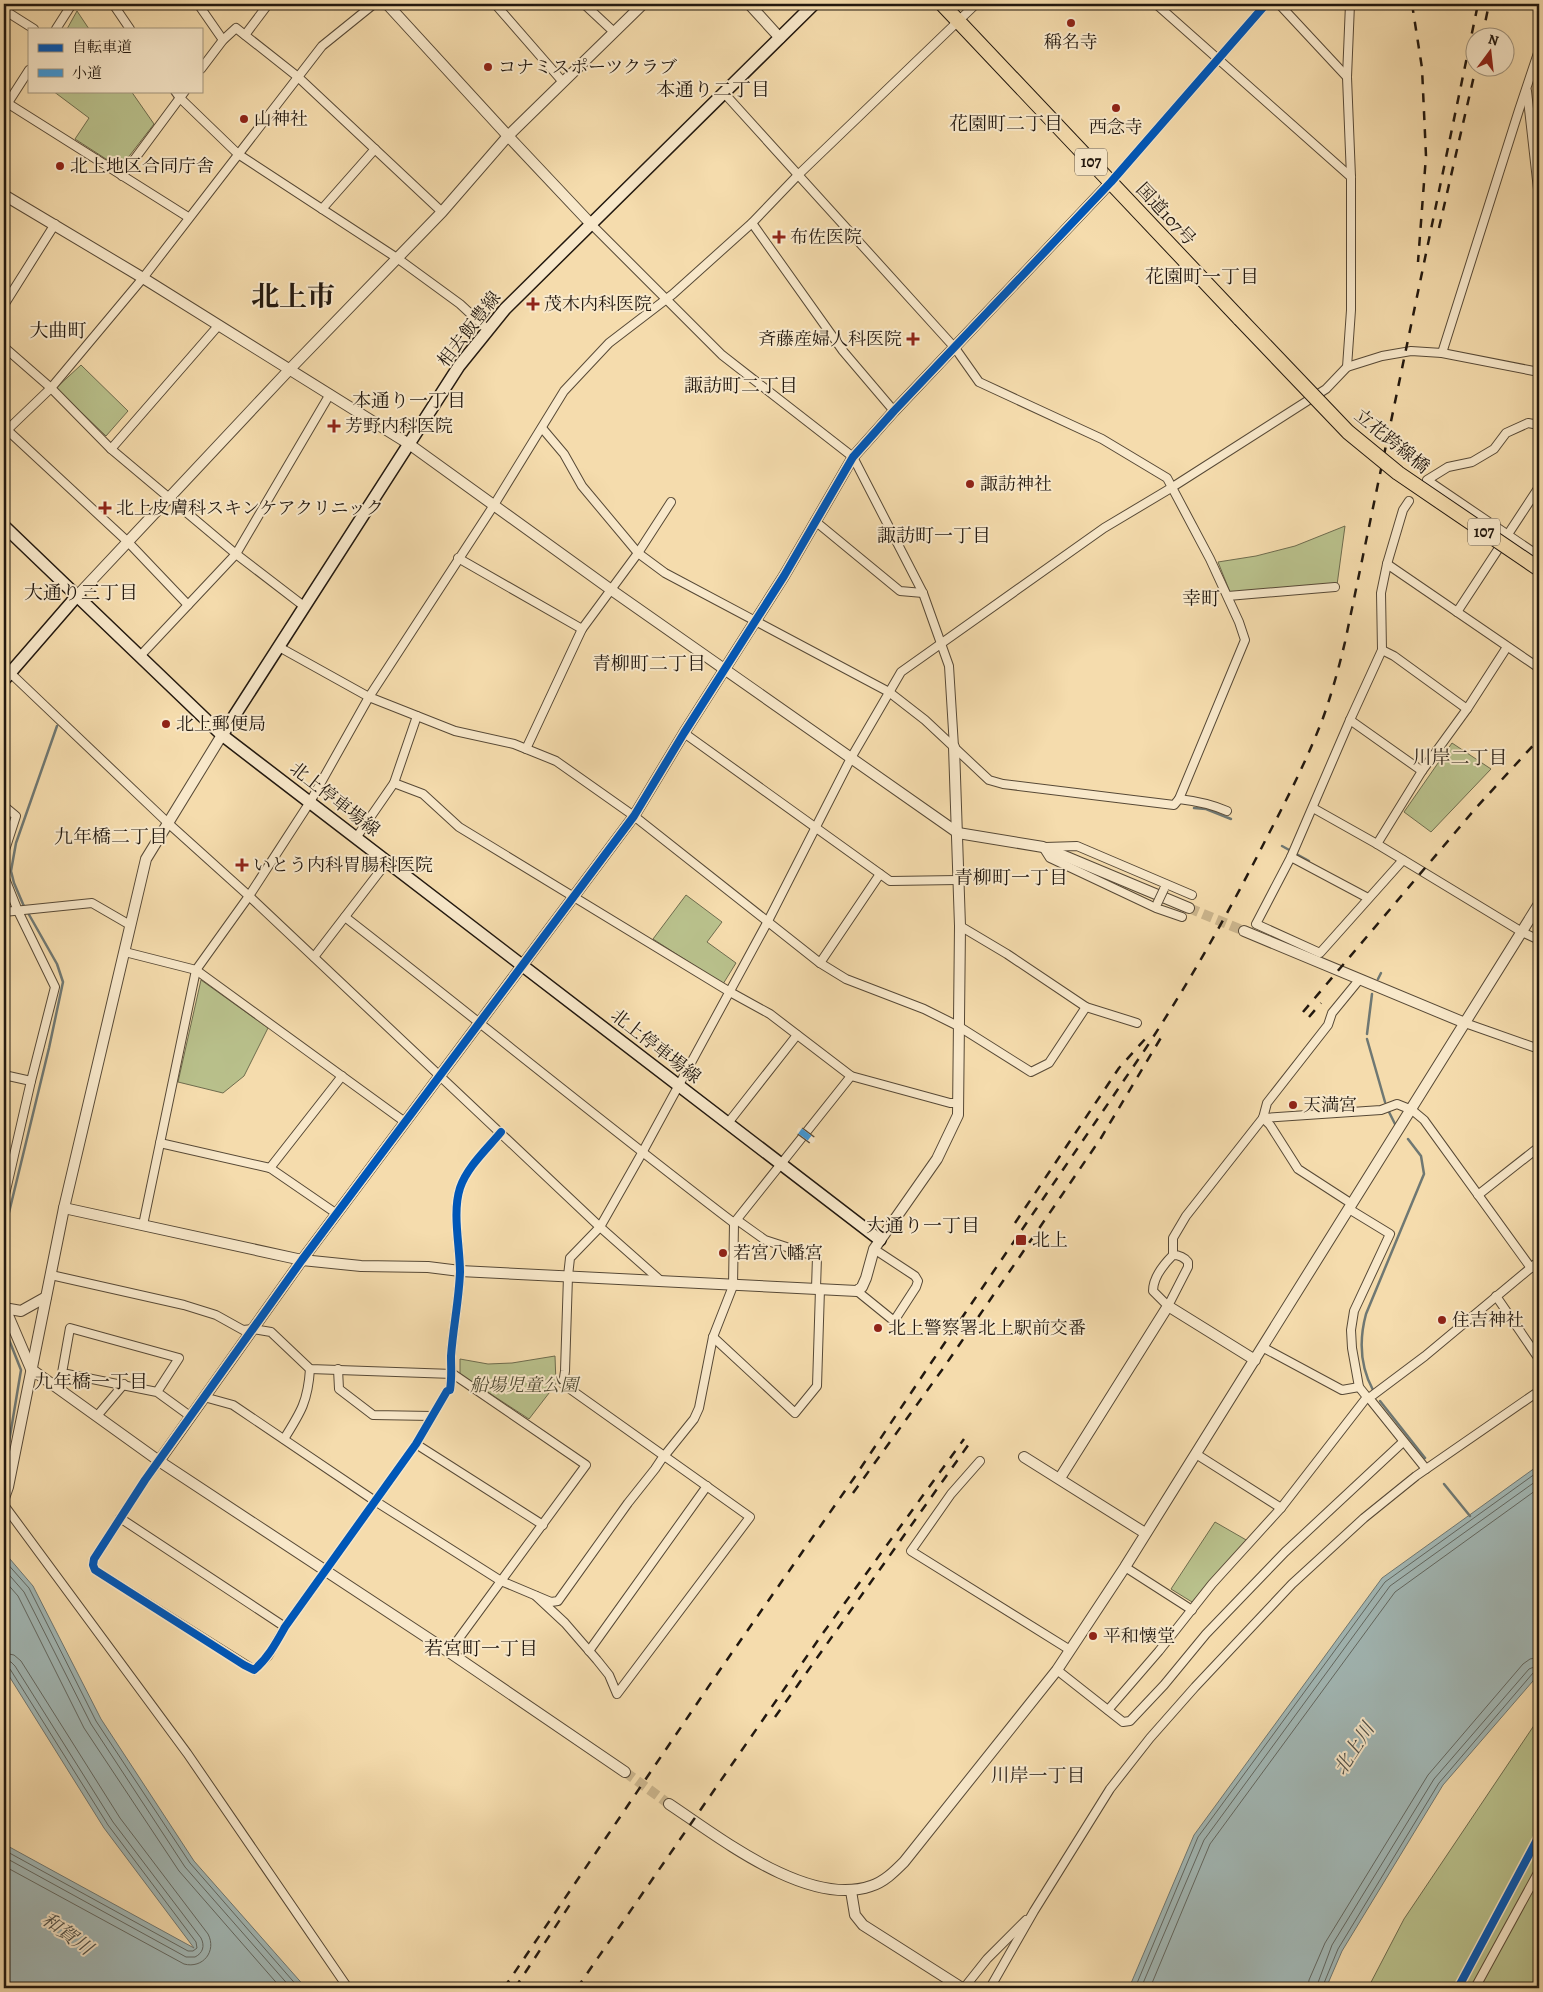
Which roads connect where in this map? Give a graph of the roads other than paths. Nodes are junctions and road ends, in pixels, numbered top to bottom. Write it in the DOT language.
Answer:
graph roads {
  1 [pos="72,4"];
  2 [pos="112,4"];
  3 [pos="198,4"];
  4 [pos="374,4"];
  5 [pos="388,4"];
  6 [pos="495,4"];
  7 [pos="584,4"];
  8 [pos="643,4"];
  9 [pos="749,4"];
  10 [pos="814,4"];
  11 [pos="942,4"];
  12 [pos="976,4"];
  13 [pos="1156,4"];
  14 [pos="1266,4"];
  15 [pos="1279,4"];
  16 [pos="1350,4"];
  17 [pos="266,7"];
  18 [pos="4,10"];
  19 [pos="957,20"];
  20 [pos="32,28"];
  21 [pos="57,28"];
  22 [pos="129,28"];
  23 [pos="614,32"];
  24 [pos="245,35"];
  25 [pos="780,38"];
  26 [pos="223,40"];
  27 [pos="1539,50"];
  28 [pos="1218,58"];
  29 [pos="1538,62"];
  30 [pos="202,68"];
  31 [pos="28,71"];
  32 [pos="298,77"];
  33 [pos="1347,77"];
  34 [pos="564,82"];
  35 [pos="1526,88"];
  36 [pos="176,92"];
  37 [pos="184,92"];
  38 [pos="724,93"];
  39 [pos="180,98"];
  40 [pos="5,105"];
  41 [pos="508,136"];
  42 [pos="375,149"];
  43 [pos="238,154"];
  44 [pos="798,175"];
  45 [pos="122,176"];
  46 [pos="1351,177"];
  47 [pos="1111,182"];
  48 [pos="4,195"];
  49 [pos="1539,198"];
  50 [pos="322,209"];
  51 [pos="442,212"];
  52 [pos="188,217"];
  53 [pos="590,223"];
  54 [pos="752,223"];
  55 [pos="55,224"];
  56 [pos="397,258"];
  57 [pos="143,278"];
  58 [pos="665,300"];
  59 [pos="4,305"];
  60 [pos="1240,319"];
  61 [pos="218,326"];
  62 [pos="488,330"];
  63 [pos="4,346"];
  64 [pos="955,348"];
  65 [pos="1442,353"];
  66 [pos="1347,367"];
  67 [pos="289,370"];
  68 [pos="1539,372"];
  69 [pos="51,388"];
  70 [pos="330,394"];
  71 [pos="894,411"];
  72 [pos="1539,425"];
  73 [pos="542,428"];
  74 [pos="5,430"];
  75 [pos="409,444"];
  76 [pos="111,449"];
  77 [pos="853,457"];
  78 [pos="1539,487"];
  79 [pos="1171,488"];
  80 [pos="168,498"];
  81 [pos="1409,501"];
  82 [pos="671,502"];
  83 [pos="494,505"];
  84 [pos="815,520"];
  85 [pos="4,526"];
  86 [pos="1509,535"];
  87 [pos="128,542"];
  88 [pos="638,553"];
  89 [pos="236,554"];
  90 [pos="1539,556"];
  91 [pos="458,558"];
  92 [pos="1387,564"];
  93 [pos="1539,569"];
  94 [pos="1335,587"];
  95 [pos="610,589"];
  96 [pos="923,593"];
  97 [pos="1228,596"];
  98 [pos="76,597"];
  99 [pos="188,605"];
  100 [pos="305,607"];
  101 [pos="1457,612"];
  102 [pos="756,622"];
  103 [pos="582,629"];
  104 [pos="941,646"];
  105 [pos="279,647"];
  106 [pos="1507,647"];
  107 [pos="1382,650"];
  108 [pos="141,655"];
  109 [pos="1539,668"];
  110 [pos="725,669"];
  111 [pos="6,673"];
  112 [pos="889,692"];
  113 [pos="369,697"];
  114 [pos="1467,709"];
  115 [pos="417,716"];
  116 [pos="1350,720"];
  117 [pos="684,733"];
  118 [pos="222,735"];
  119 [pos="954,747"];
  120 [pos="526,749"];
  121 [pos="851,758"];
  122 [pos="1422,771"];
  123 [pos="394,783"];
  124 [pos="1179,799"];
  125 [pos="310,802"];
  126 [pos="4,806"];
  127 [pos="1313,808"];
  128 [pos="1227,811"];
  129 [pos="634,816"];
  130 [pos="168,823"];
  131 [pos="816,827"];
  132 [pos="958,833"];
  133 [pos="356,838"];
  134 [pos="1377,844"];
  135 [pos="1043,846"];
  136 [pos="4,853"];
  137 [pos="1292,857"];
  138 [pos="1403,860"];
  139 [pos="387,862"];
  140 [pos="880,874"];
  141 [pos="4,876"];
  142 [pos="958,880"];
  143 [pos="1165,886"];
  144 [pos="1192,895"];
  145 [pos="249,896"];
  146 [pos="575,896"];
  147 [pos="1368,898"];
  148 [pos="1539,904"];
  149 [pos="1156,906"];
  150 [pos="1189,908"];
  151 [pos="18,911"];
  152 [pos="4,912"];
  153 [pos="345,917"];
  154 [pos="1182,917"];
  155 [pos="768,921"];
  156 [pos="130,925"];
  157 [pos="960,926"];
  158 [pos="1244,931"];
  159 [pos="1522,932"];
  160 [pos="1539,940"];
  161 [pos="125,952"];
  162 [pos="314,957"];
  163 [pos="820,963"];
  164 [pos="523,966"];
  165 [pos="196,970"];
  166 [pos="1359,980"];
  167 [pos="730,992"];
  168 [pos="1086,1007"];
  169 [pos="480,1022"];
  170 [pos="1137,1023"];
  171 [pos="1465,1023"];
  172 [pos="958,1026"];
  173 [pos="796,1035"];
  174 [pos="1539,1049"];
  175 [pos="4,1075"];
  176 [pos="342,1076"];
  177 [pos="440,1076"];
  178 [pos="851,1076"];
  179 [pos="31,1081"];
  180 [pos="679,1086"];
  181 [pos="958,1103"];
  182 [pos="1412,1110"];
  183 [pos="1263,1118"];
  184 [pos="405,1122"];
  185 [pos="728,1123"];
  186 [pos="800,1131"];
  187 [pos="501,1132"];
  188 [pos="812,1140"];
  189 [pos="160,1143"];
  190 [pos="1539,1147"];
  191 [pos="642,1154"];
  192 [pos="781,1164"];
  193 [pos="270,1168"];
  194 [pos="1478,1194"];
  195 [pos="4,1199"];
  196 [pos="1351,1207"];
  197 [pos="64,1208"];
  198 [pos="337,1214"];
  199 [pos="736,1222"];
  200 [pos="142,1225"];
  201 [pos="600,1227"];
  202 [pos="877,1244"];
  203 [pos="1173,1255"];
  204 [pos="302,1260"];
  205 [pos="1539,1261"];
  206 [pos="1531,1268"];
  207 [pos="460,1271"];
  208 [pos="51,1275"];
  209 [pos="568,1276"];
  210 [pos="661,1281"];
  211 [pos="733,1286"];
  212 [pos="818,1289"];
  213 [pos="857,1291"];
  214 [pos="1496,1296"];
  215 [pos="46,1297"];
  216 [pos="1168,1306"];
  217 [pos="4,1307"];
  218 [pos="254,1329"];
  219 [pos="713,1337"];
  220 [pos="1262,1347"];
  221 [pos="1539,1359"];
  222 [pos="1255,1360"];
  223 [pos="310,1368"];
  224 [pos="31,1369"];
  225 [pos="338,1369"];
  226 [pos="453,1374"];
  227 [pos="124,1384"];
  228 [pos="1359,1387"];
  229 [pos="1539,1391"];
  230 [pos="157,1392"];
  231 [pos="204,1397"];
  232 [pos="97,1416"];
  233 [pos="190,1416"];
  234 [pos="432,1416"];
  235 [pos="284,1439"];
  236 [pos="1403,1442"];
  237 [pos="416,1444"];
  238 [pos="1196,1454"];
  239 [pos="664,1455"];
  240 [pos="1024,1457"];
  241 [pos="159,1461"];
  242 [pos="980,1462"];
  243 [pos="1426,1469"];
  244 [pos="1060,1478"];
  245 [pos="707,1486"];
  246 [pos="4,1498"];
  247 [pos="375,1501"];
  248 [pos="4,1505"];
  249 [pos="1281,1508"];
  250 [pos="120,1518"];
  251 [pos="543,1525"];
  252 [pos="1145,1533"];
  253 [pos="1125,1567"];
  254 [pos="326,1571"];
  255 [pos="500,1581"];
  256 [pos="536,1596"];
  257 [pos="1192,1610"];
  258 [pos="285,1627"];
  259 [pos="1070,1650"];
  260 [pos="589,1651"];
  261 [pos="449,1652"];
  262 [pos="1057,1670"];
  263 [pos="1108,1710"];
  264 [pos="625,1772"];
  265 [pos="669,1804"];
  266 [pos="1539,1871"];
  267 [pos="851,1890"];
  268 [pos="1034,1911"];
  269 [pos="348,1988"];
  270 [pos="963,1988"];
  271 [pos="990,1988"];
  272 [pos="1475,1988"];
  1 -- 21 [label="street"];
  2 -- 22 [label="street"];
  3 -- 26 [label="street"];
  4 -- 32 [label="street"];
  5 -- 41 [label="street"];
  6 -- 34 [label="street"];
  7 -- 23 [label="street"];
  8 -- 23 [label="street"];
  9 -- 25 [label="street"];
  10 -- 25 [label="main road, 相去飯豊線"];
  11 -- 19 [label="highway, 国道107号 / 107"];
  12 -- 19 [label="street"];
  13 -- 28 [label="street"];
  14 -- 28 [label="street"];
  15 -- 33 [label="street"];
  16 -- 33 [label="street"];
  17 -- 24 [label="street"];
  18 -- 20 [label="street"];
  19 -- 44 [label="street"];
  19 -- 47 [label="highway, 国道107号 / 107"];
  23 -- 34 [label="street"];
  24 -- 26 [label="street"];
  24 -- 32 [label="street"];
  25 -- 38 [label="main road, 相去飯豊線"];
  26 -- 30 [label="street"];
  27 -- 29 [label="street"];
  28 -- 46 [label="street"];
  28 -- 47 [label="street"];
  29 -- 35 [label="street"];
  31 -- 40 [label="street"];
  32 -- 42 [label="street"];
  32 -- 43 [label="street"];
  33 -- 46 [label="street"];
  34 -- 41 [label="street"];
  35 -- 49 [label="street"];
  35 -- 65 [label="street"];
  36 -- 39 [label="street"];
  37 -- 39 [label="street"];
  38 -- 44 [label="street"];
  38 -- 53 [label="main road, 相去飯豊線"];
  39 -- 43 [label="street"];
  39 -- 45 [label="street"];
  40 -- 45 [label="street"];
  41 -- 51 [label="street"];
  41 -- 53 [label="street"];
  42 -- 50 [label="street"];
  42 -- 51 [label="street"];
  43 -- 50 [label="street"];
  43 -- 52 [label="street"];
  44 -- 54 [label="street"];
  44 -- 64 [label="street"];
  45 -- 52 [label="street"];
  46 -- 66 [label="street"];
  47 -- 60 [label="highway, 国道107号 / 107"];
  47 -- 64 [label="street"];
  48 -- 55 [label="street"];
  50 -- 56 [label="street"];
  51 -- 56 [label="street"];
  52 -- 57 [label="street"];
  53 -- 58 [label="street"];
  53 -- 62 [label="main road, 相去飯豊線"];
  54 -- 58 [label="street"];
  54 -- 71 [label="street"];
  55 -- 57 [label="street"];
  55 -- 59 [label="street"];
  56 -- 62 [label="street"];
  56 -- 67 [label="street"];
  57 -- 61 [label="street"];
  57 -- 69 [label="street"];
  58 -- 73 [label="street"];
  58 -- 77 [label="street"];
  60 -- 93 [label="highway, 立花跨線橋 / 107, bridge"];
  61 -- 67 [label="street"];
  61 -- 76 [label="street"];
  62 -- 75 [label="main road, 相去飯豊線"];
  63 -- 69 [label="street"];
  64 -- 71 [label="street"];
  64 -- 79 [label="street"];
  65 -- 66 [label="street"];
  65 -- 68 [label="street"];
  66 -- 79 [label="street"];
  67 -- 70 [label="street"];
  67 -- 80 [label="street"];
  69 -- 74 [label="street"];
  69 -- 76 [label="street"];
  70 -- 75 [label="street"];
  70 -- 89 [label="street"];
  71 -- 77 [label="street"];
  72 -- 86 [label="street"];
  73 -- 83 [label="street"];
  73 -- 88 [label="street"];
  74 -- 87 [label="street"];
  75 -- 83 [label="street"];
  75 -- 100 [label="main road, 相去飯豊線"];
  76 -- 80 [label="street"];
  77 -- 84 [label="street"];
  77 -- 96 [label="street"];
  78 -- 86 [label="street"];
  79 -- 97 [label="street"];
  79 -- 104 [label="street"];
  80 -- 87 [label="street"];
  80 -- 89 [label="street"];
  81 -- 92 [label="street"];
  82 -- 88 [label="street"];
  83 -- 91 [label="street"];
  83 -- 95 [label="street"];
  84 -- 96 [label="street"];
  84 -- 102 [label="street"];
  85 -- 98 [label="main road, 北上停車場線"];
  86 -- 90 [label="street"];
  86 -- 101 [label="street"];
  87 -- 98 [label="street"];
  87 -- 99 [label="street"];
  88 -- 95 [label="street"];
  88 -- 102 [label="street"];
  89 -- 99 [label="street"];
  89 -- 100 [label="street"];
  91 -- 103 [label="street"];
  91 -- 113 [label="street"];
  92 -- 101 [label="street"];
  92 -- 107 [label="street"];
  94 -- 97 [label="street"];
  95 -- 103 [label="street"];
  95 -- 110 [label="street"];
  96 -- 104 [label="street"];
  97 -- 124 [label="street"];
  98 -- 108 [label="main road, 北上停車場線"];
  98 -- 111 [label="main road"];
  99 -- 108 [label="street"];
  100 -- 105 [label="main road, 相去飯豊線"];
  101 -- 106 [label="street"];
  102 -- 110 [label="street"];
  102 -- 112 [label="street"];
  103 -- 120 [label="street"];
  104 -- 112 [label="street"];
  104 -- 119 [label="street"];
  105 -- 113 [label="street"];
  105 -- 118 [label="main road, 相去飯豊線"];
  106 -- 109 [label="street"];
  106 -- 114 [label="street"];
  107 -- 114 [label="street"];
  107 -- 116 [label="street"];
  108 -- 118 [label="main road, 北上停車場線"];
  110 -- 117 [label="street"];
  110 -- 121 [label="street"];
  111 -- 130 [label="street"];
  112 -- 119 [label="street"];
  112 -- 121 [label="street"];
  113 -- 115 [label="street"];
  113 -- 125 [label="street"];
  114 -- 122 [label="street"];
  115 -- 120 [label="street"];
  115 -- 123 [label="street"];
  116 -- 122 [label="street"];
  116 -- 127 [label="street"];
  117 -- 129 [label="street"];
  117 -- 131 [label="street"];
  118 -- 125 [label="main road, 北上停車場線"];
  118 -- 130 [label="street"];
  119 -- 124 [label="street"];
  119 -- 132 [label="street"];
  120 -- 129 [label="street"];
  121 -- 131 [label="street"];
  121 -- 132 [label="street"];
  122 -- 134 [label="street"];
  123 -- 133 [label="street"];
  123 -- 146 [label="street"];
  124 -- 128 [label="street"];
  125 -- 133 [label="main road, 北上停車場線"];
  125 -- 145 [label="street"];
  126 -- 136 [label="street"];
  127 -- 134 [label="street"];
  127 -- 137 [label="street"];
  129 -- 146 [label="street"];
  129 -- 155 [label="street"];
  130 -- 145 [label="street"];
  130 -- 156 [label="street"];
  131 -- 140 [label="street"];
  131 -- 155 [label="street"];
  132 -- 135 [label="street"];
  132 -- 142 [label="street"];
  133 -- 139 [label="main road, 北上停車場線"];
  134 -- 138 [label="street"];
  135 -- 143 [label="street"];
  135 -- 149 [label="street"];
  135 -- 150 [label="street"];
  137 -- 147 [label="street"];
  137 -- 147 [label="street"];
  138 -- 147 [label="street"];
  138 -- 159 [label="street"];
  139 -- 153 [label="street"];
  139 -- 164 [label="main road, 北上停車場線"];
  140 -- 142 [label="street"];
  140 -- 163 [label="street"];
  141 -- 151 [label="street"];
  142 -- 157 [label="street"];
  143 -- 144 [label="street"];
  143 -- 149 [label="street, bridge"];
  145 -- 162 [label="street"];
  145 -- 165 [label="street"];
  146 -- 164 [label="street"];
  146 -- 167 [label="street"];
  148 -- 159 [label="street"];
  149 -- 154 [label="street"];
  151 -- 152 [label="street"];
  151 -- 156 [label="street"];
  151 -- 179 [label="street"];
  153 -- 162 [label="street"];
  153 -- 169 [label="street"];
  155 -- 163 [label="street"];
  155 -- 167 [label="street"];
  156 -- 161 [label="street"];
  157 -- 168 [label="street"];
  157 -- 172 [label="street"];
  158 -- 166 [label="street"];
  159 -- 160 [label="street"];
  159 -- 171 [label="street"];
  161 -- 165 [label="street"];
  161 -- 197 [label="street"];
  162 -- 177 [label="street"];
  163 -- 172 [label="street"];
  164 -- 169 [label="street"];
  164 -- 180 [label="main road, 北上停車場線"];
  165 -- 176 [label="street"];
  165 -- 189 [label="street"];
  166 -- 171 [label="street"];
  166 -- 183 [label="street"];
  167 -- 173 [label="street"];
  167 -- 180 [label="street"];
  168 -- 170 [label="street"];
  168 -- 172 [label="street"];
  169 -- 177 [label="street"];
  169 -- 191 [label="street"];
  171 -- 174 [label="street"];
  171 -- 182 [label="street"];
  172 -- 181 [label="street"];
  173 -- 178 [label="street"];
  173 -- 185 [label="street"];
  175 -- 179 [label="street"];
  176 -- 184 [label="street"];
  176 -- 193 [label="street"];
  177 -- 184 [label="street"];
  177 -- 187 [label="street"];
  178 -- 181 [label="street"];
  178 -- 192 [label="street"];
  179 -- 195 [label="street"];
  180 -- 185 [label="main road, 北上停車場線"];
  180 -- 191 [label="street"];
  181 -- 202 [label="street"];
  182 -- 183 [label="street"];
  182 -- 194 [label="street"];
  182 -- 196 [label="street"];
  183 -- 196 [label="street"];
  183 -- 203 [label="street"];
  184 -- 198 [label="street"];
  185 -- 192 [label="main road, 北上停車場線"];
  186 -- 188 [label="street, bridge"];
  187 -- 201 [label="street"];
  187 -- 207 [label="street"];
  189 -- 193 [label="street"];
  189 -- 200 [label="street"];
  190 -- 194 [label="street"];
  191 -- 199 [label="street"];
  191 -- 201 [label="street"];
  192 -- 199 [label="street"];
  192 -- 202 [label="main road, 北上停車場線"];
  193 -- 198 [label="street"];
  194 -- 206 [label="street"];
  196 -- 220 [label="street"];
  196 -- 228 [label="street"];
  197 -- 200 [label="street"];
  197 -- 208 [label="street"];
  198 -- 204 [label="street"];
  199 -- 211 [label="street"];
  199 -- 212 [label="street"];
  200 -- 204 [label="street"];
  201 -- 209 [label="street"];
  201 -- 210 [label="street"];
  202 -- 213 [label="street"];
  202 -- 213 [label="street"];
  203 -- 216 [label="street"];
  203 -- 216 [label="street"];
  204 -- 207 [label="street"];
  204 -- 218 [label="street"];
  205 -- 206 [label="street"];
  206 -- 214 [label="street"];
  207 -- 209 [label="street"];
  207 -- 226 [label="street"];
  208 -- 215 [label="street"];
  208 -- 218 [label="street"];
  209 -- 210 [label="street"];
  209 -- 239 [label="street"];
  210 -- 211 [label="street"];
  211 -- 212 [label="street"];
  211 -- 219 [label="street"];
  212 -- 213 [label="street"];
  212 -- 219 [label="street"];
  214 -- 221 [label="street"];
  214 -- 236 [label="street"];
  215 -- 217 [label="street"];
  215 -- 224 [label="street"];
  216 -- 222 [label="street"];
  216 -- 244 [label="street"];
  217 -- 224 [label="street"];
  218 -- 223 [label="street"];
  218 -- 231 [label="street"];
  219 -- 239 [label="street"];
  220 -- 222 [label="street"];
  220 -- 228 [label="street"];
  222 -- 238 [label="street"];
  223 -- 225 [label="street"];
  223 -- 235 [label="street"];
  224 -- 232 [label="street"];
  224 -- 246 [label="street"];
  225 -- 226 [label="street"];
  225 -- 234 [label="street"];
  226 -- 234 [label="street"];
  226 -- 251 [label="street"];
  227 -- 230 [label="street"];
  227 -- 230 [label="street"];
  227 -- 232 [label="street"];
  228 -- 249 [label="street"];
  229 -- 243 [label="street"];
  230 -- 233 [label="street"];
  231 -- 233 [label="street"];
  231 -- 235 [label="street"];
  232 -- 241 [label="street"];
  233 -- 241 [label="street"];
  234 -- 237 [label="street"];
  235 -- 247 [label="street"];
  236 -- 243 [label="street"];
  236 -- 263 [label="street"];
  237 -- 247 [label="street"];
  237 -- 251 [label="street"];
  238 -- 249 [label="street"];
  238 -- 252 [label="street"];
  239 -- 245 [label="street"];
  239 -- 256 [label="street"];
  240 -- 244 [label="street"];
  241 -- 250 [label="street"];
  241 -- 254 [label="street"];
  242 -- 259 [label="street"];
  243 -- 268 [label="street"];
  244 -- 252 [label="street"];
  245 -- 260 [label="street"];
  245 -- 260 [label="street"];
  247 -- 254 [label="street"];
  247 -- 255 [label="street"];
  248 -- 269 [label="street"];
  249 -- 257 [label="street"];
  250 -- 258 [label="street"];
  250 -- 258 [label="street"];
  251 -- 255 [label="street"];
  252 -- 253 [label="street"];
  253 -- 257 [label="street"];
  253 -- 259 [label="street"];
  254 -- 258 [label="street"];
  254 -- 261 [label="street"];
  255 -- 256 [label="street"];
  255 -- 261 [label="street"];
  256 -- 260 [label="street"];
  257 -- 263 [label="street"];
  259 -- 262 [label="street"];
  261 -- 264 [label="street"];
  262 -- 263 [label="street"];
  262 -- 267 [label="street"];
  265 -- 267 [label="street"];
  266 -- 272 [label="street"];
  267 -- 270 [label="street"];
  268 -- 270 [label="street"];
  268 -- 271 [label="street"];
}
